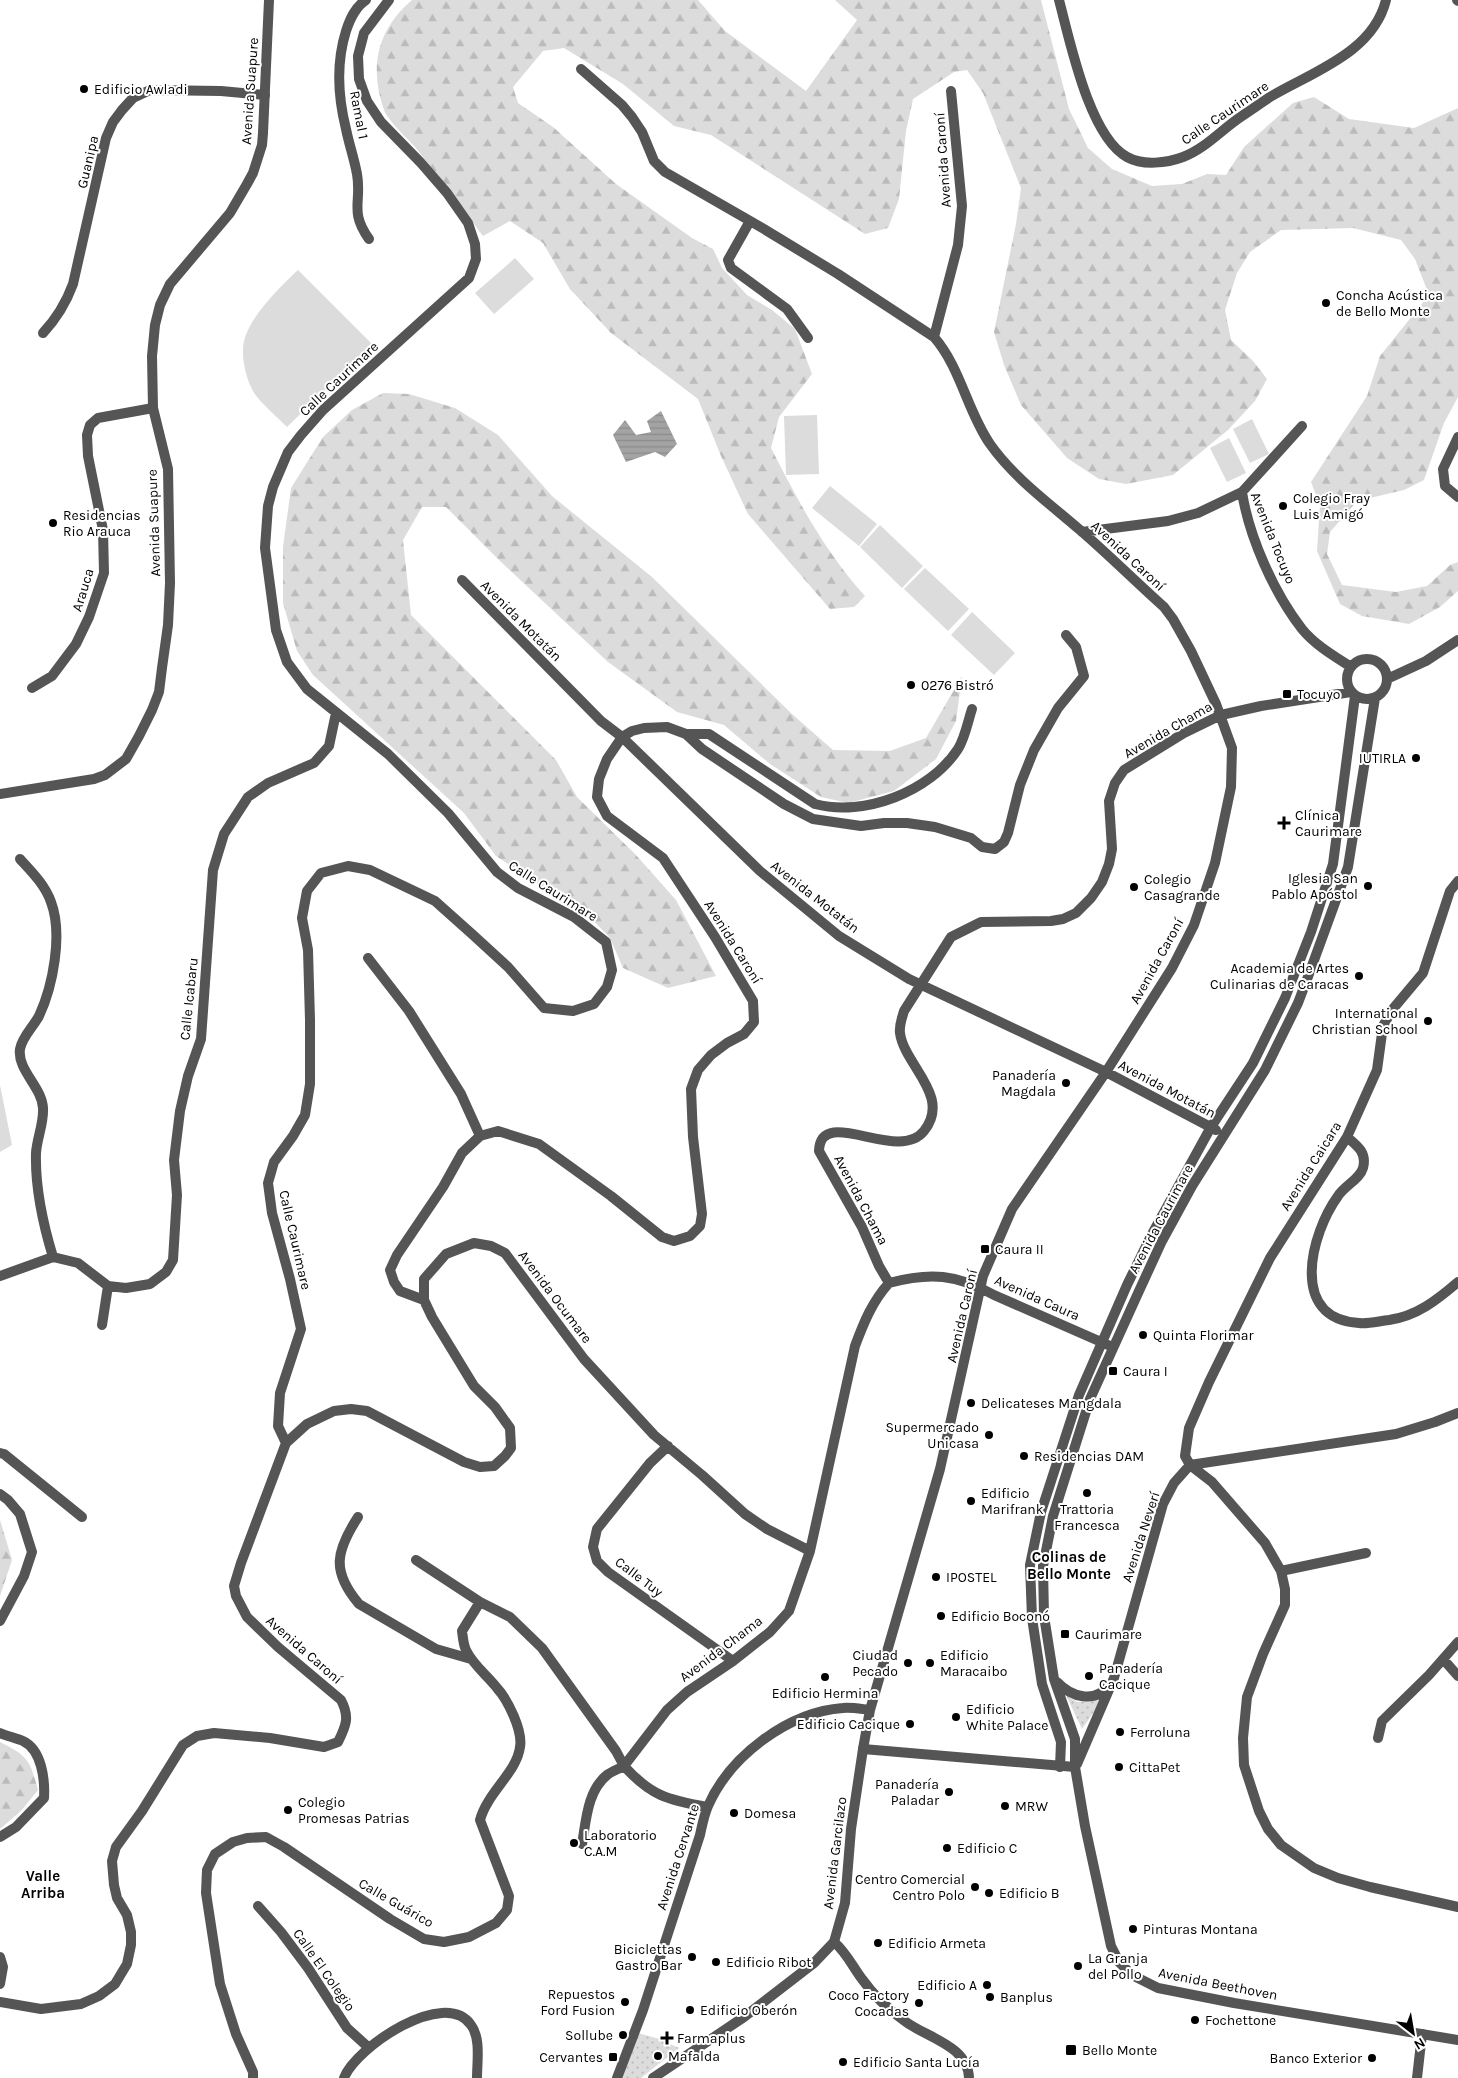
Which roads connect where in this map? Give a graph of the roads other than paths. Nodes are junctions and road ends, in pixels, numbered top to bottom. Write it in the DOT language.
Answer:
graph roads {
  1 [pos="269,0"];
  2 [pos="366,0"];
  3 [pos="388,0"];
  4 [pos="1059,0"];
  5 [pos="1386,0"];
  6 [pos="581,69"];
  7 [pos="951,90"];
  8 [pos="265,95"];
  9 [pos="750,221"];
  10 [pos="369,239"];
  11 [pos="43,333"];
  12 [pos="934,337"];
  13 [pos="808,338"];
  14 [pos="153,408"];
  15 [pos="1302,426"];
  16 [pos="1458,437"];
  17 [pos="1242,492"];
  18 [pos="1458,497"];
  19 [pos="1082,532"];
  20 [pos="462,580"];
  21 [pos="1066,635"];
  22 [pos="1458,640"];
  23 [pos="1351,666"];
  24 [pos="1388,679"];
  25 [pos="32,688"];
  26 [pos="1353,694"];
  27 [pos="1375,698"];
  28 [pos="972,709"];
  29 [pos="336,713"];
  30 [pos="1220,715"];
  31 [pos="686,734"];
  32 [pos="622,737"];
  33 [pos="0,794"];
  34 [pos="20,859"];
  35 [pos="1458,881"];
  36 [pos="368,958"];
  37 [pos="922,985"];
  38 [pos="1106,1072"];
  39 [pos="1211,1127"];
  40 [pos="1223,1135"];
  41 [pos="480,1136"];
  42 [pos="1347,1137"];
  43 [pos="52,1257"];
  44 [pos="0,1276"];
  45 [pos="1458,1282"];
  46 [pos="889,1283"];
  47 [pos="108,1286"];
  48 [pos="980,1287"];
  49 [pos="424,1300"];
  50 [pos="102,1325"];
  51 [pos="1102,1342"];
  52 [pos="1114,1348"];
  53 [pos="1458,1413"];
  54 [pos="286,1443"];
  55 [pos="668,1446"];
  56 [pos="0,1453"];
  57 [pos="1190,1466"];
  58 [pos="0,1494"];
  59 [pos="82,1517"];
  60 [pos="358,1517"];
  61 [pos="810,1551"];
  62 [pos="1366,1553"];
  63 [pos="416,1560"];
  64 [pos="1282,1571"];
  65 [pos="480,1602"];
  66 [pos="0,1621"];
  67 [pos="1458,1642"];
  68 [pos="471,1659"];
  69 [pos="1442,1659"];
  70 [pos="733,1661"];
  71 [pos="1458,1676"];
  72 [pos="1114,1678"];
  73 [pos="1054,1679"];
  74 [pos="870,1710"];
  75 [pos="0,1733"];
  76 [pos="1378,1738"];
  77 [pos="863,1749"];
  78 [pos="624,1766"];
  79 [pos="1060,1767"];
  80 [pos="1075,1767"];
  81 [pos="707,1806"];
  82 [pos="0,1837"];
  83 [pos="582,1844"];
  84 [pos="258,1906"];
  85 [pos="1458,1907"];
  86 [pos="834,1942"];
  87 [pos="0,1957"];
  88 [pos="0,1984"];
  89 [pos="0,2002"];
  90 [pos="1422,2034"];
  91 [pos="1458,2040"];
  92 [pos="368,2047"];
  93 [pos="253,2078"];
  94 [pos="344,2078"];
  95 [pos="477,2078"];
  96 [pos="617,2078"];
  97 [pos="654,2078"];
  98 [pos="969,2078"];
  99 [pos="1416,2078"];
  1 -- 8 [label="street, Avenida Suapure"];
  2 -- 10 [label="street, Ramal 1"];
  3 -- 29 [label="street, Calle Caurimare"];
  4 -- 5 [label="street, Calle Caurimare"];
  6 -- 9 [label="street"];
  7 -- 12 [label="street, Avenida Caroní"];
  8 -- 11 [label="street, Guanipa"];
  8 -- 14 [label="street, Avenida Suapure"];
  9 -- 12 [label="street"];
  9 -- 13 [label="street"];
  12 -- 19 [label="street, Avenida Caroní"];
  14 -- 25 [label="street, Arauca"];
  14 -- 33 [label="street, Avenida Suapure"];
  15 -- 17 [label="street"];
  16 -- 18 [label="street"];
  17 -- 19 [label="street, Avenida Tocuyo"];
  17 -- 23 [label="street, Avenida Tocuyo"];
  19 -- 30 [label="street, Avenida Caroní"];
  20 -- 32 [label="street, Avenida Motatán"];
  21 -- 31 [label="street"];
  22 -- 24 [label="street"];
  23 -- 24 [label="street"];
  23 -- 26 [label="street"];
  24 -- 27 [label="street"];
  26 -- 27 [label="street"];
  26 -- 30 [label="street, Avenida Chama"];
  26 -- 39 [label="street, Avenida Caurimare"];
  27 -- 40 [label="street, Avenida Caurimare"];
  28 -- 31 [label="street"];
  29 -- 47 [label="street, Calle Icabaru"];
  29 -- 54 [label="street, Calle Caurimare"];
  30 -- 37 [label="street, Avenida Chama"];
  30 -- 38 [label="street, Avenida Caroní"];
  31 -- 32 [label="street"];
  32 -- 37 [label="street, Avenida Motatán"];
  32 -- 41 [label="street, Avenida Caroní"];
  34 -- 43 [label="street"];
  35 -- 42 [label="street, Avenida Caicara"];
  36 -- 41 [label="street"];
  37 -- 38 [label="street, Avenida Motatán"];
  37 -- 46 [label="street, Avenida Chama"];
  38 -- 39 [label="street, Avenida Motatán"];
  38 -- 48 [label="street, Avenida Caroní"];
  39 -- 40 [label="street, Avenida Motatán"];
  39 -- 51 [label="street, Avenida Caurimare"];
  40 -- 52 [label="street, Avenida Caurimare"];
  41 -- 49 [label="street"];
  42 -- 45 [label="street"];
  42 -- 57 [label="street, Avenida Caicara"];
  43 -- 44 [label="street"];
  43 -- 47 [label="street"];
  46 -- 48 [label="street, Avenida Caura"];
  46 -- 61 [label="street, Avenida Chama"];
  47 -- 50 [label="street"];
  48 -- 51 [label="street, Avenida Caura"];
  48 -- 74 [label="street, Avenida Caroní"];
  49 -- 54 [label="street, Avenida Caroní"];
  49 -- 55 [label="street, Avenida Ocumare"];
  51 -- 52 [label="street, Avenida Caura"];
  51 -- 79 [label="street, Avenida Caurimare"];
  52 -- 73 [label="street, Avenida Caurimare"];
  53 -- 57 [label="street"];
  54 -- 89 [label="street, Avenida Caroní"];
  55 -- 61 [label="street, Avenida Ocumare"];
  55 -- 70 [label="street, Calle Tuy"];
  56 -- 59 [label="street"];
  57 -- 64 [label="street"];
  57 -- 72 [label="street, Avenida Neverí"];
  58 -- 66 [label="street"];
  60 -- 68 [label="street"];
  61 -- 70 [label="street, Avenida Chama"];
  62 -- 64 [label="street"];
  63 -- 65 [label="street"];
  64 -- 85 [label="street"];
  65 -- 68 [label="street, Calle Guárico"];
  65 -- 78 [label="street"];
  67 -- 69 [label="street"];
  68 -- 93 [label="street, Calle Guárico"];
  69 -- 71 [label="street"];
  69 -- 76 [label="street"];
  70 -- 78 [label="street, Avenida Chama"];
  72 -- 73 [label="street"];
  72 -- 80 [label="street, Avenida Neverí"];
  73 -- 80 [label="street, Avenida Caurimare"];
  74 -- 77 [label="street, Avenida Caroní"];
  74 -- 81 [label="street, Avenida Cervante"];
  75 -- 82 [label="street"];
  77 -- 79 [label="street"];
  77 -- 86 [label="street, Avenida Garcilazo"];
  78 -- 81 [label="street"];
  78 -- 83 [label="street, Avenida Chama"];
  79 -- 80 [label="street"];
  80 -- 90 [label="street, Avenida Beethoven"];
  81 -- 96 [label="street, Avenida Cervante"];
  84 -- 92 [label="street, Calle El Colegio"];
  86 -- 97 [label="street"];
  86 -- 98 [label="street"];
  87 -- 88 [label="street"];
  90 -- 91 [label="street, Avenida Beethoven"];
  90 -- 99 [label="street"];
  92 -- 94 [label="street"];
  92 -- 95 [label="street"];
}
